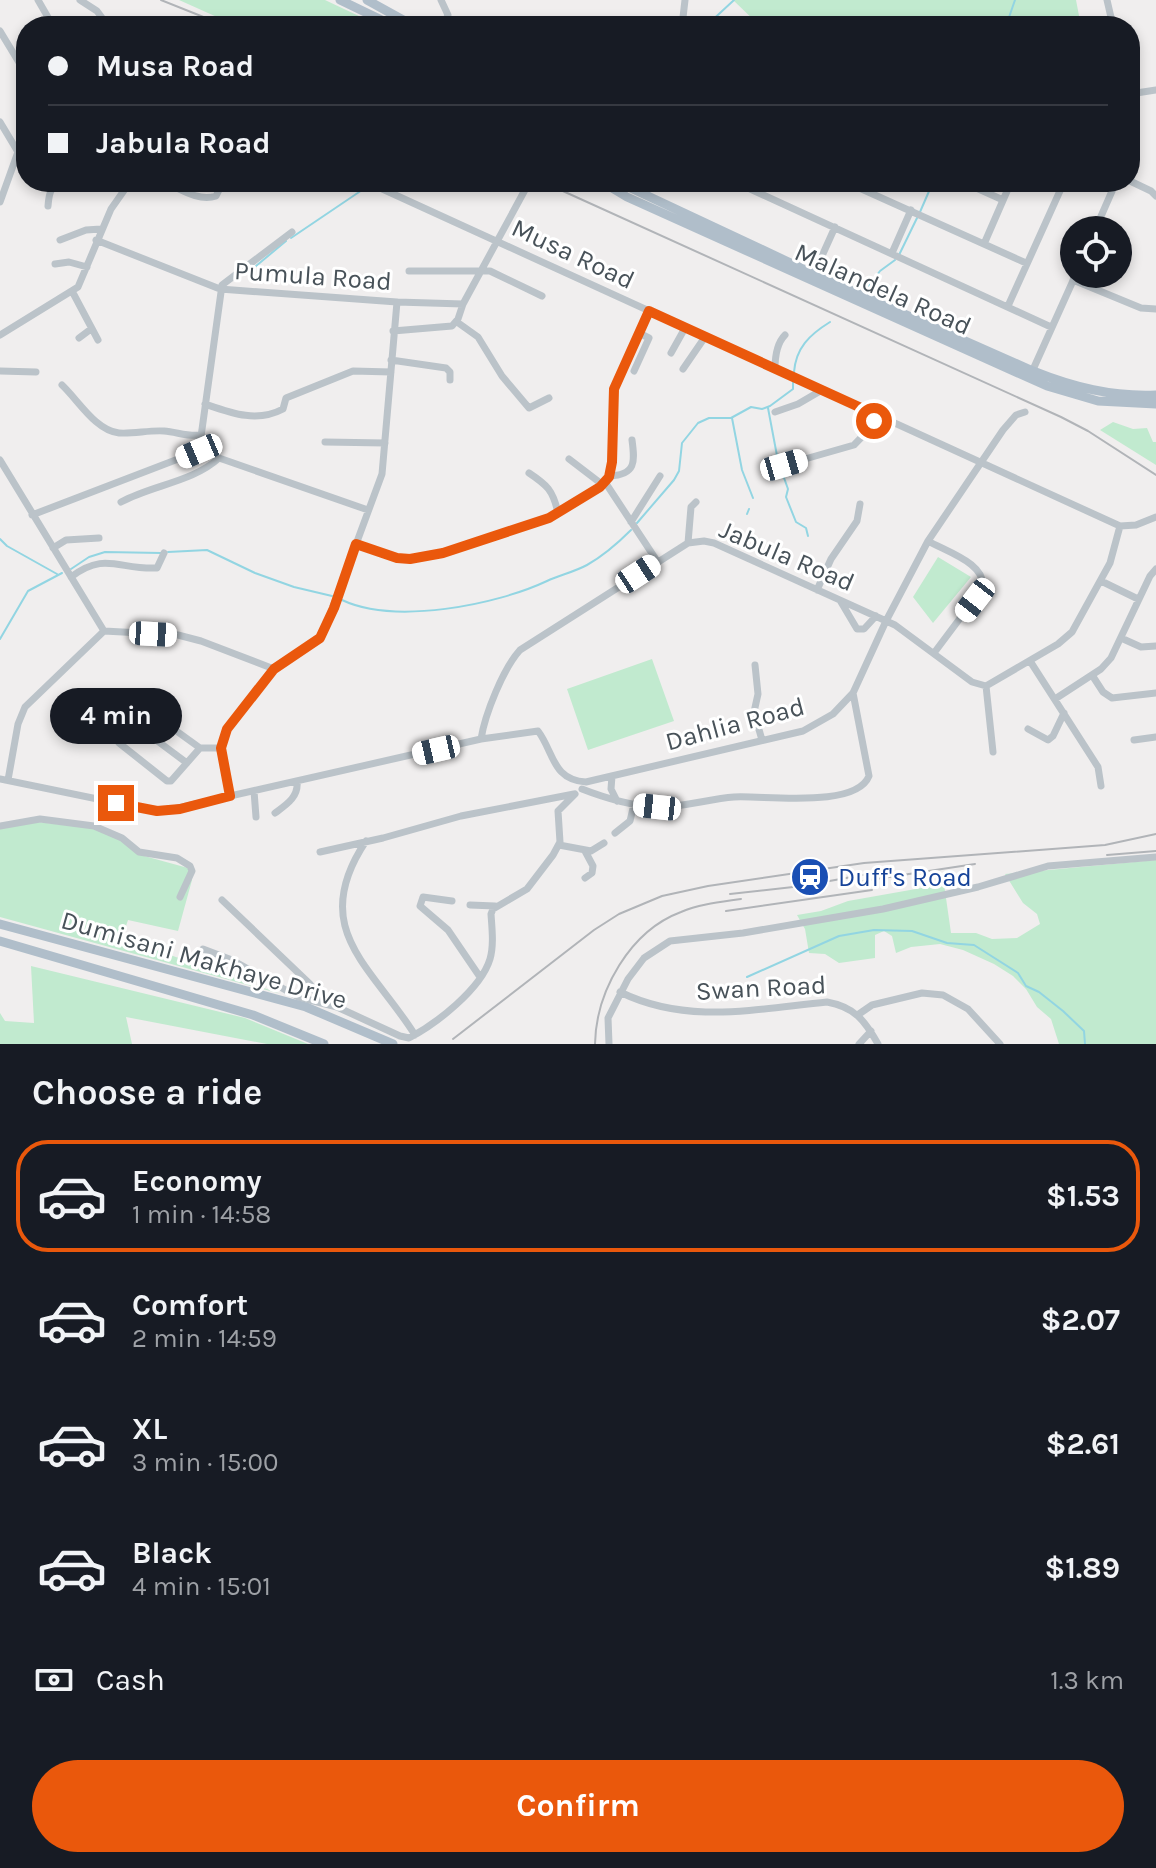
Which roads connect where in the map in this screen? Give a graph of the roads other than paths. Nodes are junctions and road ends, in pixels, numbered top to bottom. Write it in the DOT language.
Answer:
graph roads {
  1 [pos="80,0"];
  2 [pos="340,0"];
  3 [pos="367,0"];
  4 [pos="101,16"];
  5 [pos="373,16"];
  6 [pos="396,16"];
  7 [pos="0,31"];
  8 [pos="16,57"];
  9 [pos="0,122"];
  10 [pos="16,149"];
  11 [pos="16,158"];
  12 [pos="50,192"];
  13 [pos="123,192"];
  14 [pos="185,192"];
  15 [pos="218,192"];
  16 [pos="389,192"];
  17 [pos="524,192"];
  18 [pos="619,192"];
  19 [pos="638,192"];
  20 [pos="757,192"];
  21 [pos="869,192"];
  22 [pos="985,192"];
  23 [pos="1007,192"];
  24 [pos="1059,192"];
  25 [pos="1112,192"];
  26 [pos="1003,200"];
  27 [pos="0,202"];
  28 [pos="48,206"];
  29 [pos="916,213"];
  30 [pos="1101,216"];
  31 [pos="835,227"];
  32 [pos="101,229"];
  33 [pos="292,232"];
  34 [pos="60,240"];
  35 [pos="96,240"];
  36 [pos="496,240"];
  37 [pos="984,244"];
  38 [pos="896,256"];
  39 [pos="1026,263"];
  40 [pos="55,264"];
  41 [pos="87,267"];
  42 [pos="481,270"];
  43 [pos="409,271"];
  44 [pos="812,277"];
  45 [pos="1069,288"];
  46 [pos="1098,288"];
  47 [pos="220,289"];
  48 [pos="72,291"];
  49 [pos="542,296"];
  50 [pos="397,302"];
  51 [pos="463,304"];
  52 [pos="1008,306"];
  53 [pos="1156,309"];
  54 [pos="649,311"];
  55 [pos="457,322"];
  56 [pos="1051,327"];
  57 [pos="685,328"];
  58 [pos="91,329"];
  59 [pos="393,331"];
  60 [pos="1,333"];
  61 [pos="639,333"];
  62 [pos="785,335"];
  63 [pos="705,337"];
  64 [pos="79,338"];
  65 [pos="98,340"];
  66 [pos="671,353"];
  67 [pos="391,360"];
  68 [pos="683,369"];
  69 [pos="775,369"];
  70 [pos="0,371"];
  71 [pos="634,371"];
  72 [pos="36,372"];
  73 [pos="391,372"];
  74 [pos="1031,375"];
  75 [pos="450,380"];
  76 [pos="62,385"];
  77 [pos="822,390"];
  78 [pos="1156,395"];
  79 [pos="549,398"];
  80 [pos="205,404"];
  81 [pos="1156,404"];
  82 [pos="775,412"];
  83 [pos="1025,412"];
  84 [pos="881,417"];
  85 [pos="201,435"];
  86 [pos="632,440"];
  87 [pos="325,442"];
  88 [pos="385,443"];
  89 [pos="199,451"];
  90 [pos="219,458"];
  91 [pos="569,459"];
  92 [pos="0,460"];
  93 [pos="980,462"];
  94 [pos="784,465"];
  95 [pos="529,473"];
  96 [pos="660,476"];
  97 [pos="606,481"];
  98 [pos="121,502"];
  99 [pos="696,502"];
  100 [pos="860,504"];
  101 [pos="368,510"];
  102 [pos="558,513"];
  103 [pos="32,515"];
  104 [pos="1156,517"];
  105 [pos="631,522"];
  106 [pos="1120,526"];
  107 [pos="99,538"];
  108 [pos="928,541"];
  109 [pos="688,543"];
  110 [pos="356,544"];
  111 [pos="53,548"];
  112 [pos="164,553"];
  113 [pos="657,561"];
  114 [pos="1156,569"];
  115 [pos="71,577"];
  116 [pos="1101,581"];
  117 [pos="817,590"];
  118 [pos="1138,599"];
  119 [pos="840,600"];
  120 [pos="876,616"];
  121 [pos="886,621"];
  122 [pos="104,631"];
  123 [pos="1121,638"];
  124 [pos="1156,646"];
  125 [pos="934,653"];
  126 [pos="1030,661"];
  127 [pos="755,665"];
  128 [pos="274,669"];
  129 [pos="1092,675"];
  130 [pos="986,686"];
  131 [pos="853,693"];
  132 [pos="1156,693"];
  133 [pos="1055,699"];
  134 [pos="146,709"];
  135 [pos="1064,713"];
  136 [pos="132,722"];
  137 [pos="1028,729"];
  138 [pos="1156,737"];
  139 [pos="481,739"];
  140 [pos="762,740"];
  141 [pos="1134,740"];
  142 [pos="119,743"];
  143 [pos="200,748"];
  144 [pos="221,748"];
  145 [pos="993,752"];
  146 [pos="187,763"];
  147 [pos="612,776"];
  148 [pos="4,780"];
  149 [pos="297,781"];
  150 [pos="1101,786"];
  151 [pos="581,789"];
  152 [pos="254,791"];
  153 [pos="230,796"];
  154 [pos="617,801"];
  155 [pos="634,804"];
  156 [pos="275,813"];
  157 [pos="256,817"];
  158 [pos="0,826"];
  159 [pos="615,833"];
  160 [pos="366,841"];
  161 [pos="604,843"];
  162 [pos="559,845"];
  163 [pos="585,851"];
  164 [pos="320,852"];
  165 [pos="1156,857"];
  166 [pos="585,878"];
  167 [pos="180,897"];
  168 [pos="222,900"];
  169 [pos="452,901"];
  170 [pos="470,905"];
  171 [pos="496,906"];
  172 [pos="0,924"];
  173 [pos="0,941"];
  174 [pos="203,949"];
  175 [pos="480,977"];
  176 [pos="620,992"];
  177 [pos="323,1003"];
  178 [pos="859,1014"];
  179 [pos="871,1031"];
  180 [pos="412,1036"];
  181 [pos="324,1044"];
  182 [pos="393,1044"];
  183 [pos="609,1044"];
  184 [pos="859,1044"];
  185 [pos="878,1044"];
  186 [pos="1000,1044"];
  1 -- 4 [label="street"];
  2 -- 5 [label="main road"];
  3 -- 6 [label="main road"];
  7 -- 8 [label="street"];
  9 -- 10 [label="street"];
  11 -- 27 [label="street"];
  12 -- 28 [label="street"];
  13 -- 32 [label="street"];
  14 -- 15 [label="street"];
  16 -- 36 [label="street, Musa Road"];
  17 -- 36 [label="street"];
  18 -- 44 [label="main road, Malandela Road"];
  19 -- 44 [label="main road, Malandela Road"];
  20 -- 31 [label="street"];
  21 -- 29 [label="street"];
  22 -- 26 [label="street"];
  23 -- 26 [label="street"];
  24 -- 39 [label="street"];
  25 -- 30 [label="street"];
  26 -- 37 [label="street"];
  29 -- 37 [label="street"];
  29 -- 38 [label="street"];
  31 -- 38 [label="street"];
  31 -- 44 [label="street"];
  32 -- 34 [label="street"];
  32 -- 35 [label="street"];
  33 -- 47 [label="street"];
  35 -- 41 [label="street"];
  35 -- 47 [label="street, Pumula Road"];
  36 -- 42 [label="street"];
  36 -- 54 [label="street, Musa Road"];
  37 -- 39 [label="street"];
  38 -- 52 [label="street"];
  39 -- 52 [label="street"];
  40 -- 41 [label="street"];
  41 -- 48 [label="street"];
  42 -- 43 [label="street"];
  42 -- 49 [label="street"];
  42 -- 51 [label="street"];
  44 -- 74 [label="main road, Malandela Road"];
  45 -- 56 [label="street"];
  46 -- 53 [label="street"];
  47 -- 50 [label="street, Pumula Road"];
  47 -- 80 [label="street"];
  48 -- 58 [label="street"];
  48 -- 60 [label="street"];
  50 -- 51 [label="street, Pumula Road"];
  50 -- 59 [label="street"];
  51 -- 55 [label="street"];
  52 -- 56 [label="street"];
  54 -- 57 [label="street, Musa Road"];
  54 -- 61 [label="street"];
  55 -- 59 [label="street"];
  55 -- 79 [label="street"];
  56 -- 74 [label="street"];
  57 -- 63 [label="street, Musa Road"];
  57 -- 66 [label="street"];
  58 -- 64 [label="street"];
  58 -- 65 [label="street"];
  59 -- 67 [label="street"];
  61 -- 71 [label="street"];
  61 -- 97 [label="street"];
  62 -- 69 [label="street"];
  63 -- 68 [label="street"];
  63 -- 69 [label="street, Musa Road"];
  67 -- 73 [label="street"];
  67 -- 75 [label="street"];
  69 -- 77 [label="street, Musa Road"];
  70 -- 72 [label="street"];
  73 -- 80 [label="street"];
  73 -- 88 [label="street"];
  74 -- 78 [label="main road, Malandela Road"];
  74 -- 81 [label="main road, Malandela Road"];
  76 -- 85 [label="street"];
  77 -- 82 [label="street"];
  77 -- 84 [label="street, Musa Road"];
  80 -- 85 [label="street"];
  83 -- 93 [label="street, Dahlia Road"];
  84 -- 93 [label="street, Musa Road"];
  84 -- 94 [label="street"];
  85 -- 89 [label="street"];
  86 -- 97 [label="street"];
  87 -- 88 [label="street"];
  88 -- 101 [label="street"];
  89 -- 90 [label="street"];
  89 -- 103 [label="street"];
  90 -- 98 [label="street"];
  90 -- 101 [label="street"];
  91 -- 97 [label="street"];
  92 -- 103 [label="street"];
  93 -- 106 [label="street, Musa Road"];
  93 -- 108 [label="street, Dahlia Road"];
  95 -- 102 [label="street"];
  96 -- 105 [label="street"];
  97 -- 102 [label="street"];
  97 -- 105 [label="street"];
  99 -- 109 [label="street"];
  100 -- 117 [label="street"];
  101 -- 110 [label="street"];
  102 -- 110 [label="street"];
  103 -- 111 [label="street"];
  104 -- 106 [label="street"];
  105 -- 113 [label="street"];
  106 -- 116 [label="street"];
  107 -- 111 [label="street"];
  108 -- 121 [label="street, Dahlia Road"];
  108 -- 125 [label="street"];
  109 -- 113 [label="street, Jabula Road"];
  109 -- 117 [label="street, Jabula Road"];
  110 -- 128 [label="street"];
  111 -- 115 [label="street"];
  112 -- 115 [label="street"];
  113 -- 139 [label="street, Jabula Road"];
  114 -- 118 [label="street"];
  115 -- 122 [label="street"];
  116 -- 118 [label="street"];
  116 -- 126 [label="street"];
  117 -- 119 [label="street, Jabula Road"];
  118 -- 123 [label="street"];
  119 -- 120 [label="street, Jabula Road"];
  119 -- 120 [label="street"];
  120 -- 121 [label="street, Jabula Road"];
  121 -- 125 [label="street, Jabula Road"];
  121 -- 131 [label="street, Dahlia Road"];
  122 -- 128 [label="street"];
  122 -- 148 [label="street"];
  123 -- 124 [label="street"];
  123 -- 129 [label="street"];
  125 -- 130 [label="street, Jabula Road"];
  126 -- 130 [label="street"];
  126 -- 133 [label="street"];
  127 -- 140 [label="street"];
  128 -- 144 [label="street"];
  129 -- 132 [label="street"];
  129 -- 133 [label="street"];
  130 -- 145 [label="street"];
  131 -- 140 [label="street, Dahlia Road"];
  131 -- 155 [label="street"];
  133 -- 135 [label="street"];
  134 -- 143 [label="street"];
  135 -- 137 [label="street"];
  135 -- 150 [label="street"];
  136 -- 146 [label="street"];
  138 -- 141 [label="street"];
  139 -- 149 [label="street"];
  139 -- 151 [label="street"];
  140 -- 147 [label="street, Dahlia Road"];
  142 -- 146 [label="street"];
  143 -- 144 [label="street"];
  143 -- 146 [label="street"];
  144 -- 153 [label="street"];
  147 -- 151 [label="street, Dahlia Road"];
  147 -- 154 [label="street"];
  148 -- 153 [label="street"];
  149 -- 152 [label="street"];
  149 -- 156 [label="street"];
  151 -- 154 [label="street"];
  151 -- 160 [label="street, Dahlia Road"];
  151 -- 162 [label="street"];
  152 -- 153 [label="street"];
  152 -- 157 [label="street"];
  154 -- 155 [label="street"];
  155 -- 159 [label="street"];
  158 -- 167 [label="street"];
  160 -- 164 [label="street, Dahlia Road"];
  160 -- 180 [label="street"];
  161 -- 163 [label="street"];
  162 -- 163 [label="street"];
  162 -- 171 [label="street"];
  163 -- 166 [label="street"];
  165 -- 176 [label="street, Swan Road"];
  168 -- 177 [label="street"];
  169 -- 175 [label="street"];
  170 -- 171 [label="street"];
  171 -- 175 [label="street"];
  172 -- 182 [label="main road, Dumisani Makhaye Drive"];
  173 -- 181 [label="main road, Dumisani Makhaye Drive"];
  174 -- 177 [label="street"];
  175 -- 180 [label="street"];
  176 -- 178 [label="street, Swan Road"];
  176 -- 183 [label="street"];
  177 -- 180 [label="street"];
  178 -- 179 [label="street, Swan Road"];
  178 -- 186 [label="street"];
  179 -- 184 [label="street"];
  179 -- 185 [label="street, Swan Road"];
}
